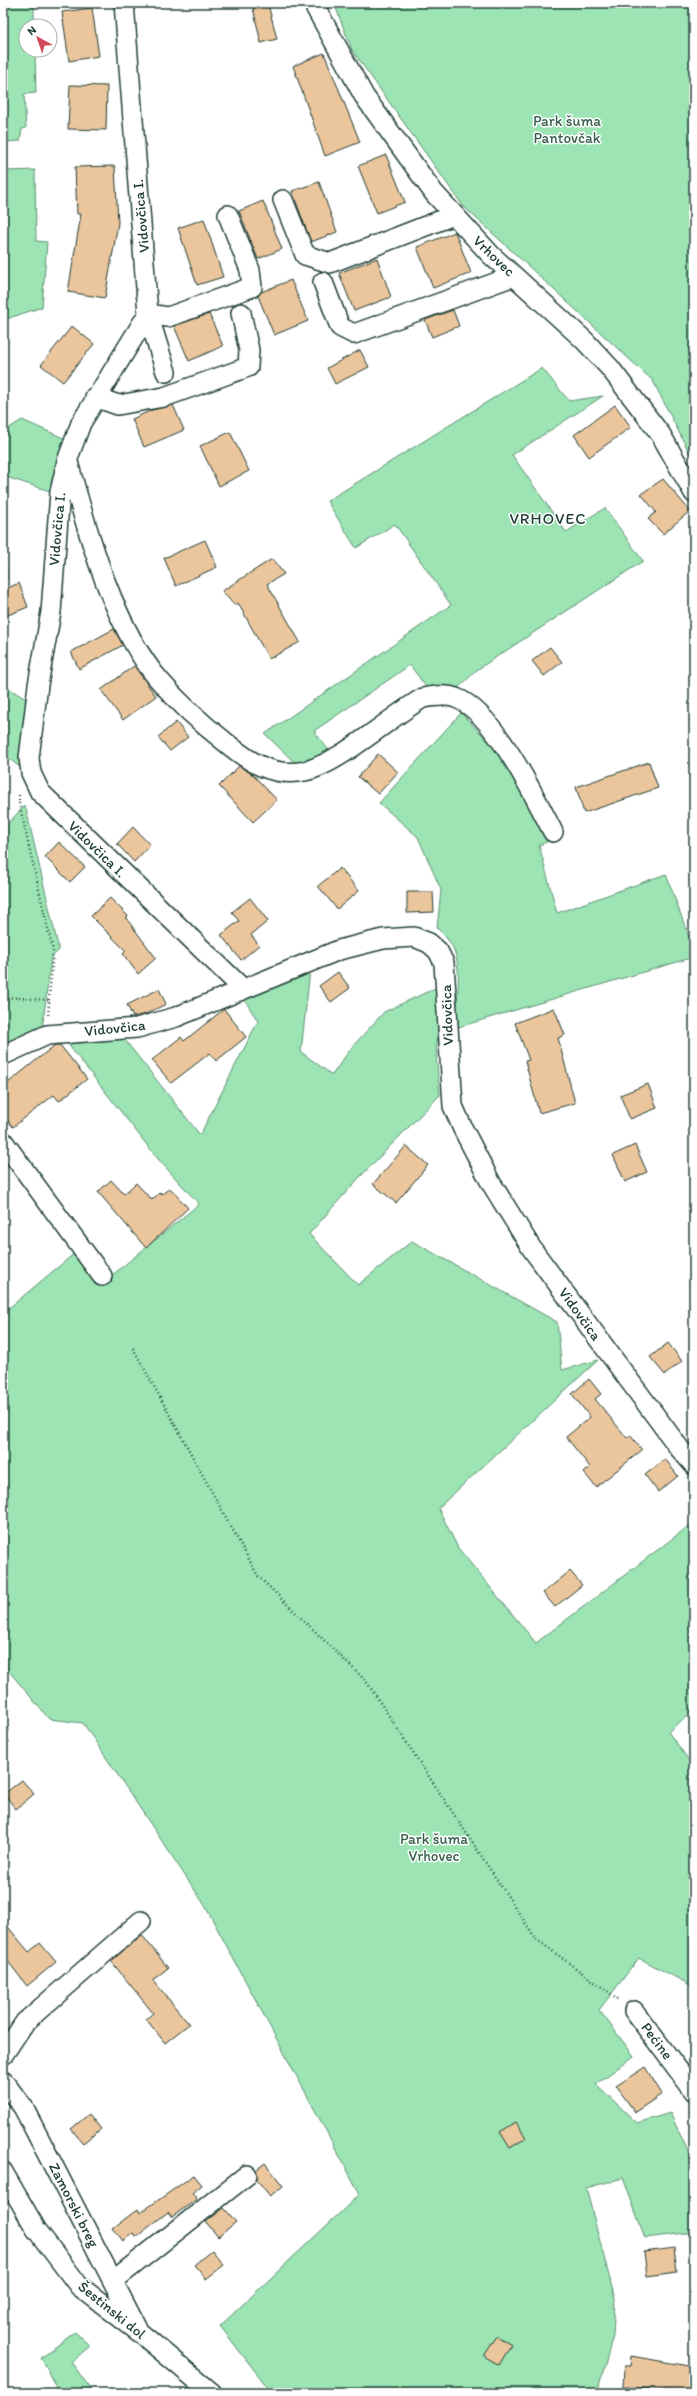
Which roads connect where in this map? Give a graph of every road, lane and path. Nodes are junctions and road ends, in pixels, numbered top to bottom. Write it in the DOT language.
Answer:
graph roads {
  1 [pos="124,3"];
  2 [pos="313,3"];
  3 [pos="283,200"];
  4 [pos="228,215"];
  5 [pos="454,215"];
  6 [pos="514,276"];
  7 [pos="323,282"];
  8 [pos="241,313"];
  9 [pos="148,314"];
  10 [pos="166,372"];
  11 [pos="95,396"];
  12 [pos="67,461"];
  13 [pos="694,494"];
  14 [pos="31,773"];
  15 [pos="553,832"];
  16 [pos="243,989"];
  17 [pos="3,997"];
  18 [pos="49,1000"];
  19 [pos="47,1035"];
  20 [pos="3,1055"];
  21 [pos="3,1141"];
  22 [pos="102,1276"];
  23 [pos="133,1348"];
  24 [pos="694,1465"];
  25 [pos="141,1920"];
  26 [pos="634,2011"];
  27 [pos="3,2055"];
  28 [pos="3,2081"];
  29 [pos="694,2091"];
  30 [pos="3,2172"];
  31 [pos="247,2175"];
  32 [pos="113,2281"];
  33 [pos="139,2332"];
  34 [pos="212,2393"];
  1 -- 9 [label="street, Vidovčica I."];
  2 -- 5 [label="street, Vrhovec"];
  3 -- 5 [label="street"];
  4 -- 9 [label="street"];
  5 -- 6 [label="street, Vrhovec"];
  6 -- 7 [label="street"];
  6 -- 13 [label="street, Vrhovec"];
  8 -- 11 [label="street"];
  9 -- 10 [label="street"];
  9 -- 11 [label="street, Vidovčica I."];
  11 -- 12 [label="street, Vidovčica I."];
  12 -- 14 [label="street, Vidovčica I."];
  12 -- 15 [label="street"];
  14 -- 16 [label="street, Vidovčica I."];
  14 -- 18 [label="path"];
  16 -- 19 [label="street, Vidovčica"];
  16 -- 24 [label="street, Vidovčica"];
  17 -- 18 [label="path"];
  18 -- 19 [label="path"];
  19 -- 20 [label="street, Vidovčica"];
  21 -- 22 [label="street"];
  23 -- 26 [label="path"];
  25 -- 27 [label="street"];
  26 -- 29 [label="street, Pećine"];
  28 -- 32 [label="street, Zamorski breg"];
  30 -- 33 [label="street, Šestinski dol"];
  31 -- 32 [label="street"];
  32 -- 33 [label="street, Zamorski breg"];
  33 -- 34 [label="street, Šestinski dol"];
}
